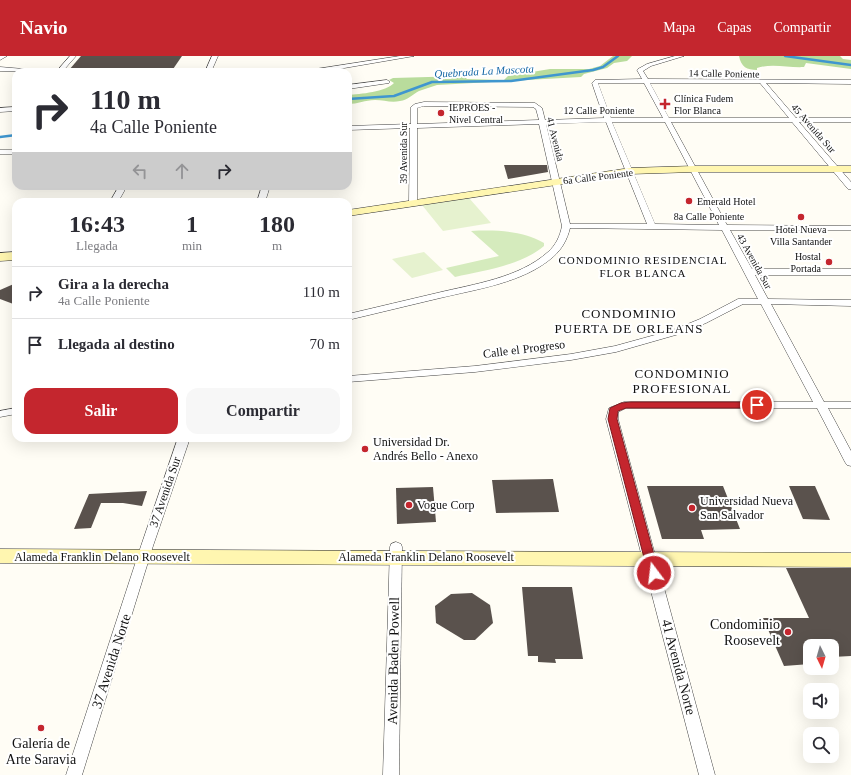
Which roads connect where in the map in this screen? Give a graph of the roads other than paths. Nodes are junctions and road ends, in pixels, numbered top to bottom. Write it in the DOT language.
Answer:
graph roads {
  1 [pos="4,56"];
  2 [pos="73,56"];
  3 [pos="215,56"];
  4 [pos="411,56"];
  5 [pos="681,56"];
  6 [pos="0,58"];
  7 [pos="62,68"];
  8 [pos="210,68"];
  9 [pos="335,68"];
  10 [pos="0,69"];
  11 [pos="12,70"];
  12 [pos="646,81"];
  13 [pos="387,82"];
  14 [pos="762,82"];
  15 [pos="851,82"];
  16 [pos="352,86"];
  17 [pos="417,105"];
  18 [pos="12,109"];
  19 [pos="0,110"];
  20 [pos="608,120"];
  21 [pos="666,120"];
  22 [pos="793,120"];
  23 [pos="851,120"];
  24 [pos="541,121"];
  25 [pos="413,126"];
  26 [pos="352,128"];
  27 [pos="12,152"];
  28 [pos="0,153"];
  29 [pos="694,169"];
  30 [pos="851,169"];
  31 [pos="837,170"];
  32 [pos="630,171"];
  33 [pos="556,181"];
  34 [pos="851,187"];
  35 [pos="414,203"];
  36 [pos="352,212"];
  37 [pos="566,226"];
  38 [pos="652,227"];
  39 [pos="724,227"];
  40 [pos="851,228"];
  41 [pos="12,256"];
  42 [pos="0,257"];
  43 [pos="748,272"];
  44 [pos="851,272"];
  45 [pos="766,303"];
  46 [pos="851,303"];
  47 [pos="352,316"];
  48 [pos="352,379"];
  49 [pos="820,405"];
  50 [pos="851,405"];
  51 [pos="12,412"];
  52 [pos="0,414"];
  53 [pos="183,442"];
  54 [pos="851,462"];
  55 [pos="0,546"];
  56 [pos="851,549"];
  57 [pos="145,552"];
  58 [pos="396,552"];
  59 [pos="649,553"];
  60 [pos="0,556"];
  61 [pos="851,560"];
  62 [pos="74,775"];
  63 [pos="391,775"];
  64 [pos="707,775"];
  1 -- 6 [label="street"];
  2 -- 7 [label="street"];
  3 -- 8 [label="street"];
  4 -- 9 [label="street"];
  5 -- 12 [label="street, 43 Avenida Sur"];
  10 -- 11 [label="street"];
  12 -- 14 [label="street, 14 Calle Poniente"];
  12 -- 20 [label="street, 14 Calle Poniente"];
  12 -- 21 [label="street, 43 Avenida Sur"];
  13 -- 16 [label="street"];
  14 -- 15 [label="street, 14 Calle Poniente"];
  14 -- 22 [label="street, 45 Avenida Sur"];
  17 -- 24 [label="street, 41 Avenida"];
  17 -- 25 [label="street, 39 Avenida Sur"];
  18 -- 19 [label="street"];
  20 -- 21 [label="street, 12 Calle Poniente"];
  20 -- 24 [label="street, 12 Calle Poniente"];
  20 -- 32 [label="street"];
  21 -- 22 [label="street, 12 Calle Poniente"];
  21 -- 29 [label="street, 43 Avenida Sur"];
  22 -- 23 [label="street, 12 Calle Poniente"];
  22 -- 31 [label="street, 45 Avenida Sur"];
  24 -- 25 [label="street, 12 Calle Poniente"];
  24 -- 33 [label="street, 41 Avenida"];
  25 -- 26 [label="street, 12 Calle Poniente"];
  25 -- 35 [label="street, 39 Avenida Sur"];
  27 -- 28 [label="street"];
  29 -- 31 [label="main road, 6a Calle Poniente"];
  29 -- 32 [label="main road, 6a Calle Poniente"];
  29 -- 39 [label="street, 43 Avenida Sur"];
  30 -- 31 [label="main road, 6a Calle Poniente"];
  31 -- 34 [label="street, 45 Avenida Sur"];
  32 -- 33 [label="main road, 6a Calle Poniente"];
  32 -- 38 [label="street"];
  33 -- 35 [label="main road, 6a Calle Poniente"];
  33 -- 37 [label="street, 41 Avenida"];
  35 -- 36 [label="main road, 6a Calle Poniente"];
  37 -- 38 [label="street, 8a Calle Poniente"];
  37 -- 47 [label="street"];
  38 -- 39 [label="street, 8a Calle Poniente"];
  39 -- 40 [label="street, 8a Calle Poniente"];
  39 -- 43 [label="street, 43 Avenida Sur"];
  41 -- 42 [label="main road"];
  43 -- 44 [label="street"];
  43 -- 45 [label="street, 43 Avenida Sur"];
  45 -- 46 [label="street"];
  45 -- 48 [label="street, Calle el Progreso"];
  45 -- 49 [label="street, 43 Avenida Sur"];
  49 -- 50 [label="street"];
  49 -- 54 [label="street, 43 Avenida Sur"];
  49 -- 59 [label="street, 41 Avenida Norte"];
  51 -- 52 [label="street"];
  53 -- 57 [label="street, 37 Avenida Sur"];
  55 -- 57 [label="main road, Alameda Franklin Delano Roosevelt"];
  56 -- 59 [label="main road, Alameda Franklin Delano Roosevelt"];
  57 -- 58 [label="main road, Alameda Franklin Delano Roosevelt"];
  57 -- 60 [label="main road, Alameda Franklin Delano Roosevelt"];
  57 -- 62 [label="street, 37 Avenida Norte"];
  58 -- 59 [label="main road, Alameda Franklin Delano Roosevelt"];
  58 -- 63 [label="street, Avenida Baden Powell"];
  59 -- 61 [label="main road, Alameda Franklin Delano Roosevelt"];
  59 -- 64 [label="street, 41 Avenida Norte"];
}
